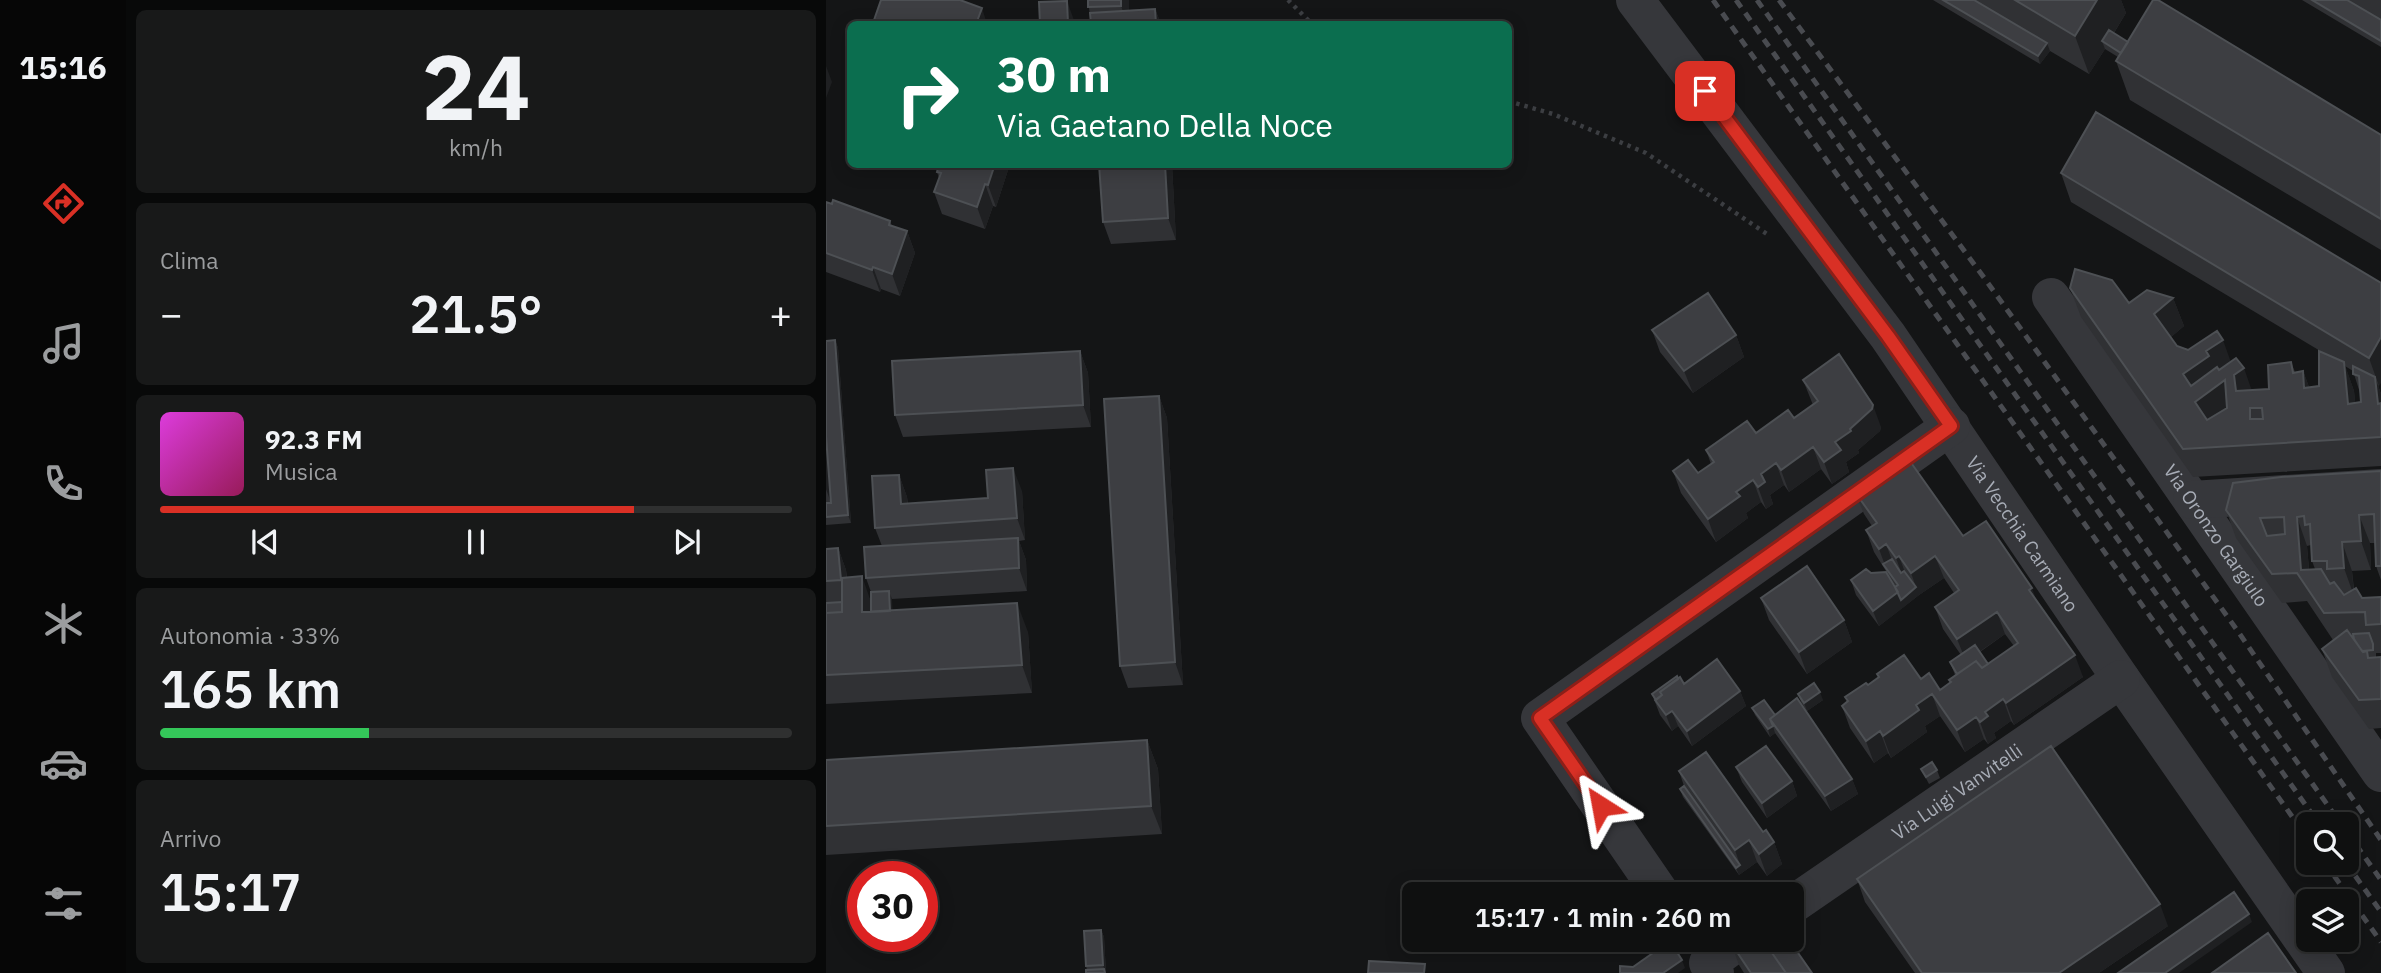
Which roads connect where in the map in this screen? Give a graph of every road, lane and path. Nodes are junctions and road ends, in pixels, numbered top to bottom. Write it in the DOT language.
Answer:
graph roads {
  1 [pos="1288,0"];
  2 [pos="1635,0"];
  3 [pos="1309,21"];
  4 [pos="1512,102"];
  5 [pos="1775,240"];
  6 [pos="2051,297"];
  7 [pos="1951,426"];
  8 [pos="2381,488"];
  9 [pos="2192,500"];
  10 [pos="2121,679"];
  11 [pos="2376,759"];
  12 [pos="1653,882"];
  13 [pos="1804,897"];
  14 [pos="2326,973"];
  1 -- 3 [label="path"];
  2 -- 7 [label="street, Via Vecchia Carmiano"];
  4 -- 5 [label="path"];
  6 -- 9 [label="street, Via Oronzo Gargiulo"];
  7 -- 10 [label="street, Via Vecchia Carmiano"];
  7 -- 12 [label="street"];
  8 -- 9 [label="street"];
  9 -- 11 [label="street, Via Oronzo Gargiulo"];
  10 -- 13 [label="street, Via Luigi Vanvitelli"];
  10 -- 14 [label="street, Via Vecchia Carmiano"];
}
